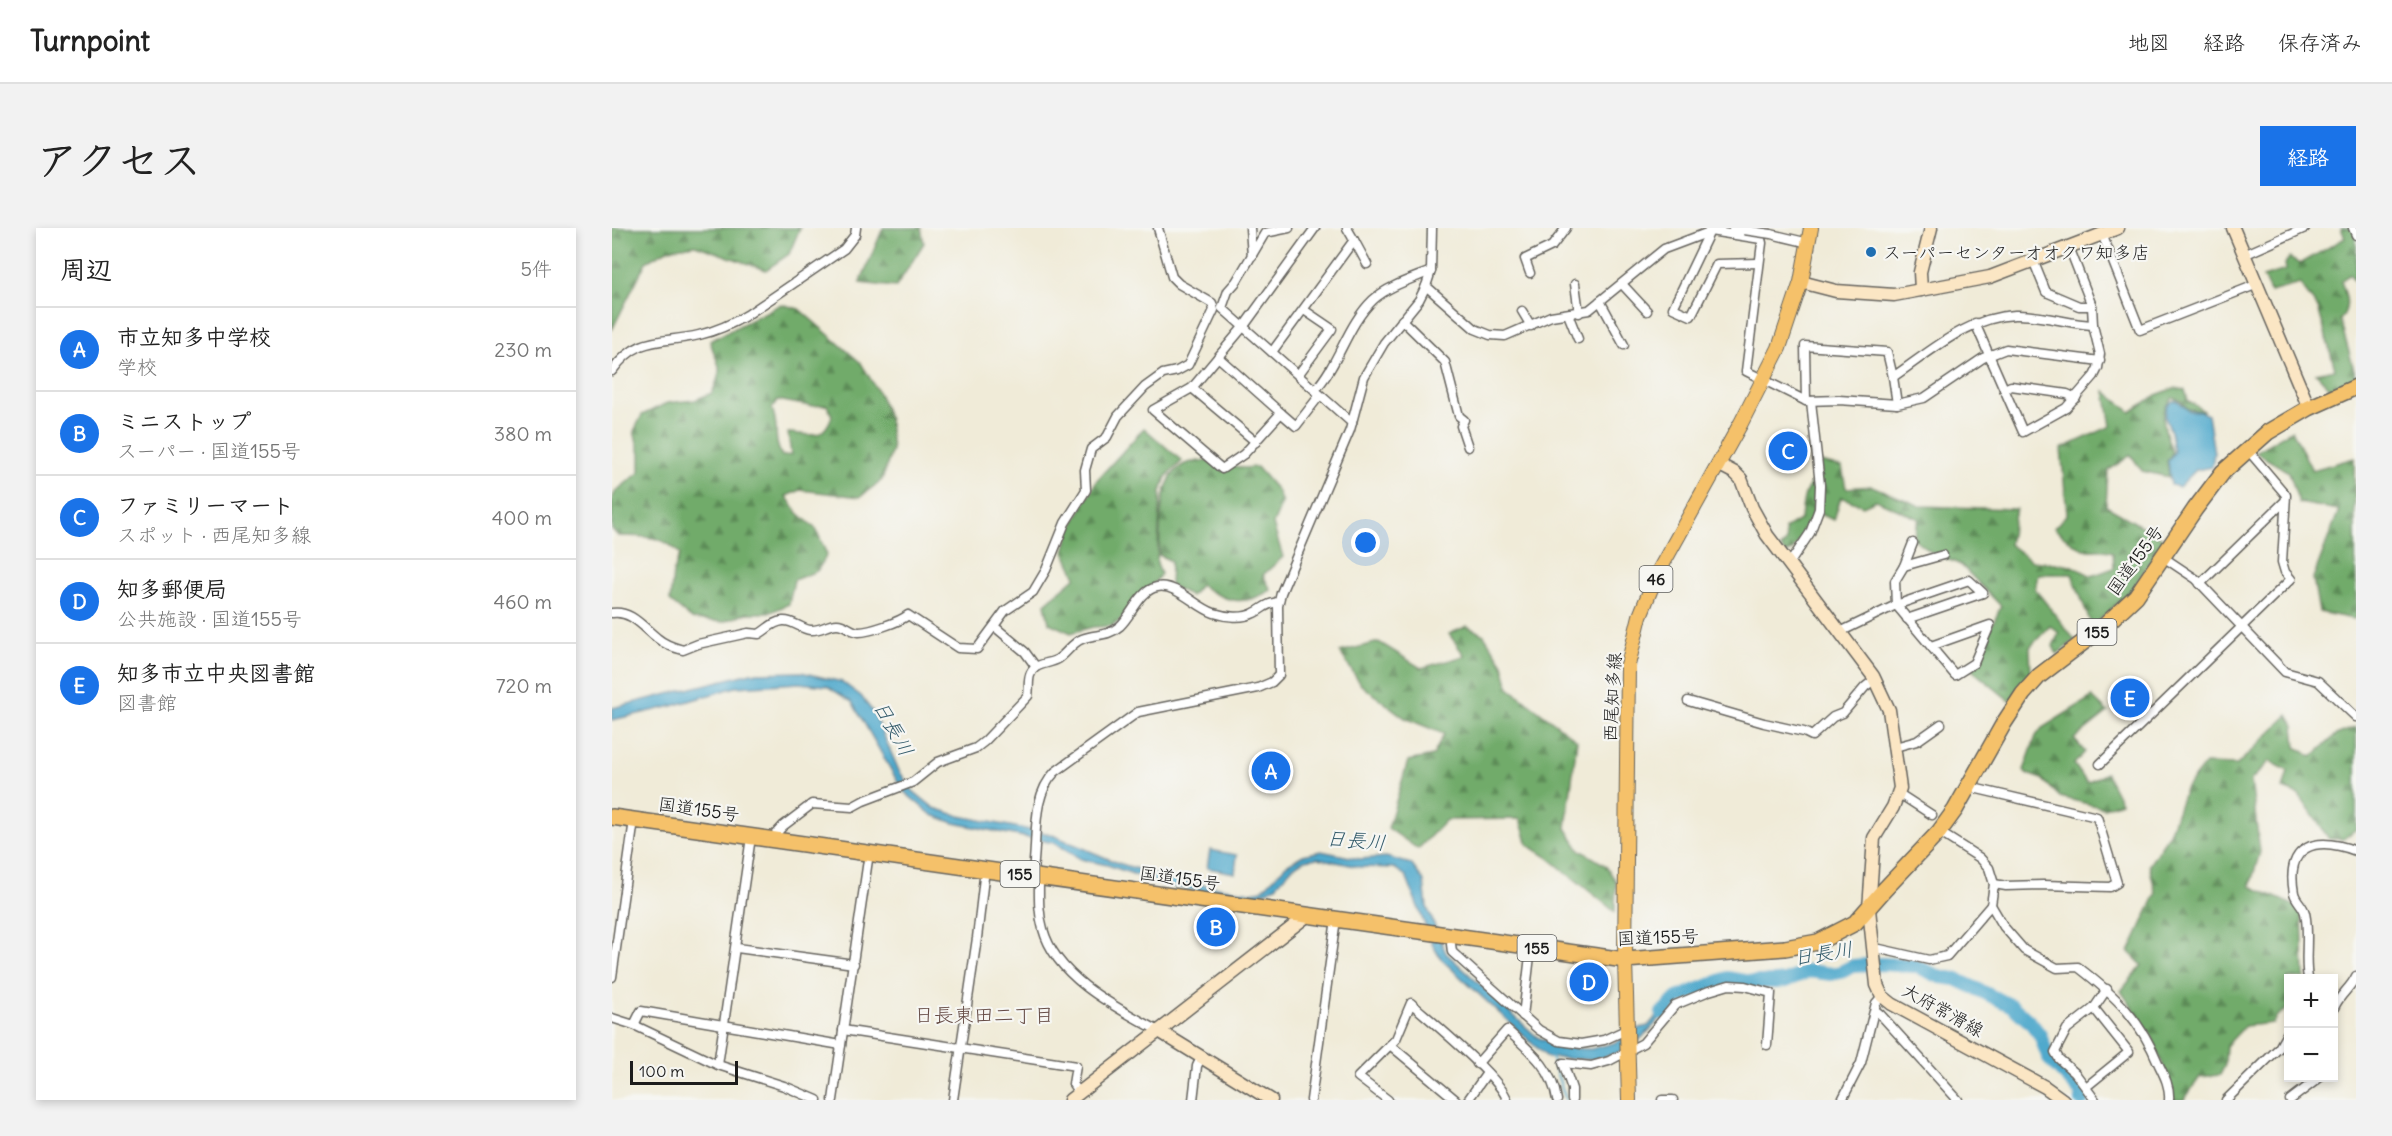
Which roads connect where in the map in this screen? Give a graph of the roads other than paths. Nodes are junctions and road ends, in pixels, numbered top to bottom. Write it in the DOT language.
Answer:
graph roads {
  1 [pos="856,228"];
  2 [pos="1158,228"];
  3 [pos="1250,228"];
  4 [pos="1289,228"];
  5 [pos="1316,228"];
  6 [pos="1347,228"];
  7 [pos="1432,228"];
  8 [pos="1566,228"];
  9 [pos="1720,228"];
  10 [pos="1733,228"];
  11 [pos="1758,228"];
  12 [pos="1811,228"];
  13 [pos="1931,228"];
  14 [pos="2118,228"];
  15 [pos="2233,228"];
  16 [pos="2305,228"];
  17 [pos="2353,228"];
  18 [pos="1710,231"];
  19 [pos="2102,234"];
  20 [pos="2356,235"];
  21 [pos="1761,239"];
  22 [pos="1354,240"];
  23 [pos="1809,243"];
  24 [pos="2068,247"];
  25 [pos="2244,255"];
  26 [pos="1252,257"];
  27 [pos="2033,260"];
  28 [pos="1759,263"];
  29 [pos="1367,264"];
  30 [pos="1431,271"];
  31 [pos="1530,273"];
  32 [pos="1801,282"];
  33 [pos="1575,284"];
  34 [pos="1622,284"];
  35 [pos="2258,284"];
  36 [pos="1426,286"];
  37 [pos="1921,290"];
  38 [pos="1600,301"];
  39 [pos="2092,306"];
  40 [pos="1304,310"];
  41 [pos="1647,310"];
  42 [pos="1522,311"];
  43 [pos="1579,313"];
  44 [pos="1568,314"];
  45 [pos="1402,320"];
  46 [pos="1975,323"];
  47 [pos="2094,325"];
  48 [pos="1244,326"];
  49 [pos="1531,326"];
  50 [pos="1578,339"];
  51 [pos="1624,345"];
  52 [pos="1272,352"];
  53 [pos="1990,354"];
  54 [pos="1218,357"];
  55 [pos="2100,362"];
  56 [pos="612,371"];
  57 [pos="1298,375"];
  58 [pos="1893,376"];
  59 [pos="1764,380"];
  60 [pos="2356,387"];
  61 [pos="1192,388"];
  62 [pos="2004,389"];
  63 [pos="1317,393"];
  64 [pos="2076,398"];
  65 [pos="1809,401"];
  66 [pos="1897,404"];
  67 [pos="2309,408"];
  68 [pos="1281,412"];
  69 [pos="1352,423"];
  70 [pos="1256,442"];
  71 [pos="1468,447"];
  72 [pos="2247,449"];
  73 [pos="1718,464"];
  74 [pos="2285,501"];
  75 [pos="1913,543"];
  76 [pos="1943,555"];
  77 [pos="2163,557"];
  78 [pos="1789,564"];
  79 [pos="1904,566"];
  80 [pos="2200,584"];
  81 [pos="1278,603"];
  82 [pos="1896,605"];
  83 [pos="612,613"];
  84 [pos="1907,619"];
  85 [pos="2243,626"];
  86 [pos="995,627"];
  87 [pos="1840,632"];
  88 [pos="1931,646"];
  89 [pos="1036,667"];
  90 [pos="1875,680"];
  91 [pos="1688,701"];
  92 [pos="2356,717"];
  93 [pos="1941,724"];
  94 [pos="1895,747"];
  95 [pos="2100,764"];
  96 [pos="1969,787"];
  97 [pos="1898,793"];
  98 [pos="1932,815"];
  99 [pos="612,817"];
  100 [pos="634,820"];
  101 [pos="1940,832"];
  102 [pos="752,837"];
  103 [pos="771,839"];
  104 [pos="2356,851"];
  105 [pos="869,853"];
  106 [pos="985,869"];
  107 [pos="1036,877"];
  108 [pos="1994,884"];
  109 [pos="1991,905"];
  110 [pos="1869,909"];
  111 [pos="1308,915"];
  112 [pos="1336,919"];
  113 [pos="1450,936"];
  114 [pos="1531,947"];
  115 [pos="737,948"];
  116 [pos="1625,960"];
  117 [pos="1873,960"];
  118 [pos="854,964"];
  119 [pos="2308,974"];
  120 [pos="2356,976"];
  121 [pos="612,977"];
  122 [pos="2107,989"];
  123 [pos="2338,995"];
  124 [pos="1882,996"];
  125 [pos="2094,1008"];
  126 [pos="1875,1010"];
  127 [pos="1523,1016"];
  128 [pos="612,1018"];
  129 [pos="633,1025"];
  130 [pos="723,1025"];
  131 [pos="1628,1029"];
  132 [pos="843,1030"];
  133 [pos="1158,1031"];
  134 [pos="2284,1040"];
  135 [pos="841,1045"];
  136 [pos="1390,1045"];
  137 [pos="1767,1045"];
  138 [pos="961,1049"];
  139 [pos="1629,1051"];
  140 [pos="1201,1058"];
  141 [pos="1477,1064"];
  142 [pos="718,1065"];
  143 [pos="1487,1073"];
  144 [pos="2313,1082"];
  145 [pos="2086,1087"];
  146 [pos="1074,1096"];
  147 [pos="817,1100"];
  148 [pos="833,1100"];
  149 [pos="953,1100"];
  150 [pos="1192,1100"];
  151 [pos="1271,1100"];
  152 [pos="1311,1100"];
  153 [pos="1388,1100"];
  154 [pos="1456,1100"];
  155 [pos="1468,1100"];
  156 [pos="1507,1100"];
  157 [pos="1557,1100"];
  158 [pos="1572,1100"];
  159 [pos="1629,1100"];
  160 [pos="1662,1100"];
  161 [pos="1673,1100"];
  162 [pos="1842,1100"];
  163 [pos="1958,1100"];
  164 [pos="2063,1100"];
  165 [pos="2096,1100"];
  166 [pos="2169,1100"];
  167 [pos="2226,1100"];
  168 [pos="2290,1100"];
  1 -- 56 [label="street"];
  2 -- 86 [label="street"];
  3 -- 26 [label="street"];
  4 -- 26 [label="street"];
  5 -- 48 [label="street"];
  6 -- 22 [label="street"];
  7 -- 30 [label="street"];
  8 -- 31 [label="street"];
  9 -- 18 [label="street"];
  10 -- 23 [label="street, bridge"];
  11 -- 21 [label="street"];
  12 -- 23 [label="main road, 西尾知多線 / 46"];
  13 -- 37 [label="street"];
  14 -- 19 [label="street"];
  15 -- 25 [label="street"];
  16 -- 25 [label="street"];
  17 -- 20 [label="street"];
  18 -- 21 [label="street"];
  18 -- 28 [label="street"];
  18 -- 34 [label="street"];
  19 -- 24 [label="street"];
  19 -- 35 [label="street"];
  21 -- 28 [label="street"];
  22 -- 29 [label="street"];
  22 -- 40 [label="street"];
  23 -- 32 [label="main road, 西尾知多線 / 46"];
  24 -- 27 [label="street"];
  24 -- 39 [label="street"];
  25 -- 35 [label="street"];
  26 -- 48 [label="street"];
  27 -- 37 [label="street"];
  27 -- 39 [label="street"];
  28 -- 59 [label="street"];
  30 -- 36 [label="street"];
  30 -- 63 [label="street"];
  32 -- 37 [label="street"];
  32 -- 59 [label="main road, 西尾知多線 / 46"];
  33 -- 43 [label="street"];
  34 -- 38 [label="street"];
  34 -- 41 [label="street"];
  35 -- 67 [label="street"];
  36 -- 45 [label="street"];
  36 -- 49 [label="street"];
  38 -- 43 [label="street"];
  38 -- 51 [label="street"];
  39 -- 47 [label="street"];
  40 -- 52 [label="street"];
  40 -- 57 [label="street"];
  42 -- 49 [label="street"];
  43 -- 44 [label="street"];
  44 -- 49 [label="street"];
  44 -- 50 [label="street"];
  45 -- 69 [label="street"];
  45 -- 71 [label="street"];
  46 -- 47 [label="street"];
  46 -- 53 [label="street"];
  46 -- 58 [label="street"];
  47 -- 55 [label="street"];
  48 -- 52 [label="street"];
  48 -- 54 [label="street"];
  52 -- 57 [label="street"];
  53 -- 55 [label="street"];
  53 -- 62 [label="street"];
  53 -- 66 [label="street"];
  54 -- 61 [label="street"];
  54 -- 68 [label="street"];
  55 -- 64 [label="street"];
  57 -- 63 [label="street"];
  58 -- 65 [label="street"];
  58 -- 66 [label="street"];
  59 -- 65 [label="street"];
  59 -- 73 [label="main road, 西尾知多線 / 46"];
  60 -- 67 [label="highway, 国道155号 / 155"];
  61 -- 70 [label="street"];
  61 -- 70 [label="street"];
  62 -- 64 [label="street"];
  62 -- 64 [label="street"];
  63 -- 68 [label="street"];
  63 -- 69 [label="street"];
  65 -- 66 [label="street"];
  65 -- 78 [label="street"];
  67 -- 72 [label="highway, 国道155号 / 155"];
  68 -- 70 [label="street"];
  69 -- 81 [label="street"];
  72 -- 74 [label="street"];
  72 -- 77 [label="highway, 国道155号 / 155"];
  73 -- 78 [label="street"];
  73 -- 116 [label="main road, 西尾知多線 / 46"];
  74 -- 80 [label="street"];
  74 -- 85 [label="street"];
  75 -- 79 [label="street"];
  76 -- 79 [label="street"];
  77 -- 80 [label="street"];
  77 -- 96 [label="highway, 国道155号 / 155"];
  78 -- 87 [label="street"];
  79 -- 82 [label="street"];
  80 -- 85 [label="street"];
  81 -- 89 [label="street"];
  81 -- 107 [label="street"];
  82 -- 84 [label="street"];
  82 -- 84 [label="street"];
  82 -- 87 [label="street"];
  83 -- 86 [label="street"];
  84 -- 88 [label="street"];
  85 -- 92 [label="street"];
  85 -- 95 [label="street"];
  86 -- 89 [label="street"];
  87 -- 90 [label="street"];
  88 -- 88 [label="street"];
  89 -- 103 [label="street"];
  90 -- 91 [label="street"];
  90 -- 94 [label="street"];
  93 -- 94 [label="street"];
  94 -- 97 [label="street"];
  96 -- 101 [label="highway, 国道155号 / 155"];
  96 -- 108 [label="street"];
  97 -- 98 [label="street"];
  97 -- 110 [label="street, 大府常滑線"];
  99 -- 100 [label="highway, 国道155号 / 155"];
  100 -- 102 [label="highway, 国道155号 / 155"];
  100 -- 121 [label="street"];
  101 -- 108 [label="street"];
  101 -- 110 [label="highway, 国道155号 / 155"];
  102 -- 103 [label="highway, 国道155号 / 155"];
  102 -- 115 [label="street"];
  103 -- 105 [label="highway, 国道155号 / 155"];
  104 -- 119 [label="street"];
  105 -- 106 [label="highway, 国道155号 / 155"];
  105 -- 118 [label="street"];
  106 -- 107 [label="highway, 国道155号 / 155"];
  106 -- 138 [label="street"];
  107 -- 111 [label="highway, 国道155号 / 155"];
  107 -- 133 [label="street"];
  108 -- 109 [label="street"];
  109 -- 117 [label="street"];
  109 -- 122 [label="street"];
  110 -- 116 [label="highway, 国道155号 / 155"];
  110 -- 117 [label="street, 大府常滑線"];
  111 -- 112 [label="highway, 国道155号 / 155"];
  111 -- 133 [label="street"];
  112 -- 113 [label="highway, 国道155号 / 155"];
  112 -- 152 [label="street"];
  113 -- 114 [label="highway, 国道155号 / 155"];
  113 -- 127 [label="street"];
  114 -- 116 [label="highway, 国道155号 / 155"];
  114 -- 127 [label="street"];
  115 -- 118 [label="street"];
  115 -- 130 [label="street"];
  116 -- 131 [label="main road, 西尾知多線 / 46"];
  117 -- 124 [label="street, 大府常滑線"];
  118 -- 132 [label="street"];
  120 -- 123 [label="street"];
  122 -- 125 [label="street"];
  122 -- 166 [label="street"];
  124 -- 126 [label="street"];
  124 -- 164 [label="street, 大府常滑線"];
  125 -- 145 [label="street"];
  125 -- 145 [label="street"];
  126 -- 162 [label="street"];
  126 -- 163 [label="street"];
  127 -- 131 [label="street"];
  128 -- 129 [label="street"];
  129 -- 130 [label="street"];
  129 -- 142 [label="street"];
  130 -- 135 [label="street"];
  130 -- 142 [label="street"];
  131 -- 139 [label="main road, 西尾知多線 / 46"];
  132 -- 135 [label="street"];
  132 -- 138 [label="street"];
  133 -- 140 [label="street"];
  133 -- 146 [label="street"];
  134 -- 167 [label="street"];
  135 -- 148 [label="street"];
  136 -- 141 [label="street"];
  136 -- 153 [label="street"];
  136 -- 154 [label="street"];
  137 -- 139 [label="street"];
  138 -- 146 [label="street"];
  138 -- 149 [label="street"];
  139 -- 158 [label="street"];
  139 -- 159 [label="main road, 西尾知多線 / 46"];
  140 -- 150 [label="street"];
  140 -- 151 [label="street"];
  141 -- 143 [label="street"];
  141 -- 157 [label="street"];
  142 -- 147 [label="street"];
  143 -- 155 [label="street"];
  143 -- 156 [label="street"];
  144 -- 168 [label="street"];
  145 -- 165 [label="street"];
  160 -- 161 [label="street"];
}
